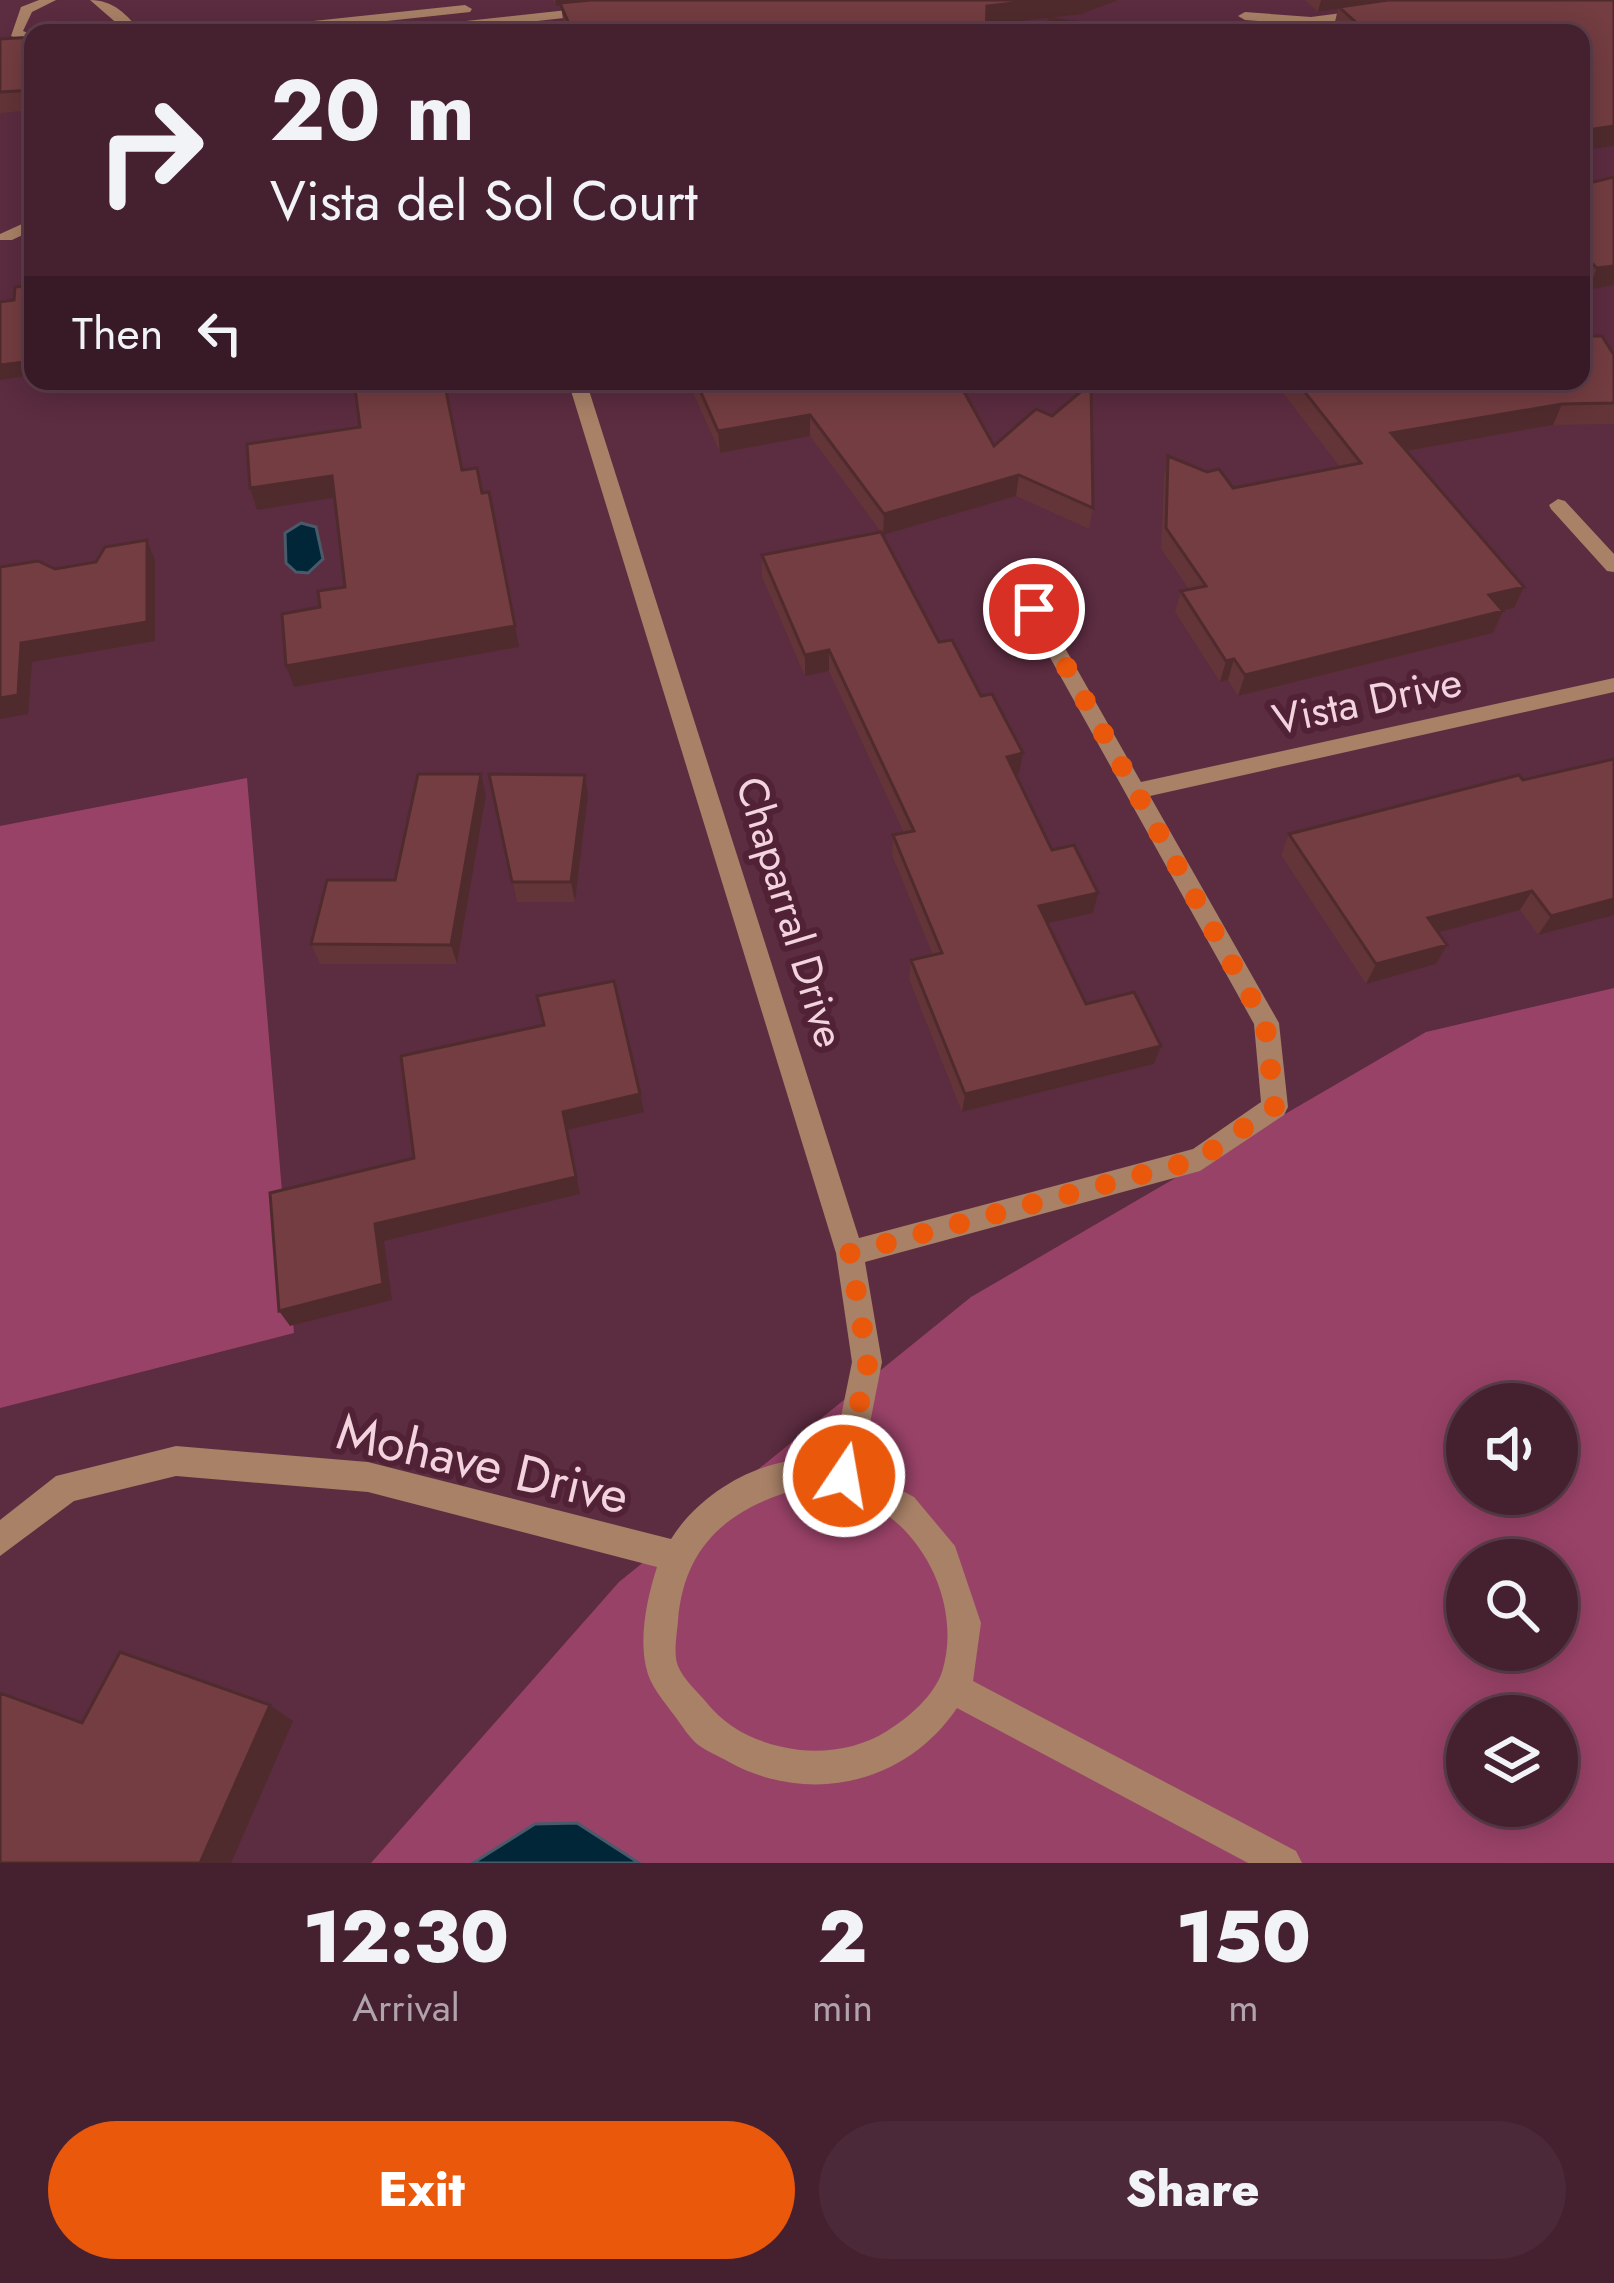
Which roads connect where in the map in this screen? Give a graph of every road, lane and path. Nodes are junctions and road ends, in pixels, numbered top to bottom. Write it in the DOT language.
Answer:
graph roads {
  1 [pos="50,0"];
  2 [pos="96,0"];
  3 [pos="621,8"];
  4 [pos="1375,13"];
  5 [pos="1245,16"];
  6 [pos="467,17"];
  7 [pos="127,24"];
  8 [pos="367,24"];
  9 [pos="24,36"];
  10 [pos="24,228"];
  11 [pos="6,237"];
  12 [pos="581,390"];
  13 [pos="1558,505"];
  14 [pos="1614,566"];
  15 [pos="1034,609"];
  16 [pos="1614,685"];
  17 [pos="1136,791"];
  18 [pos="850,1253"];
  19 [pos="844,1476"];
  20 [pos="0,1540"];
  21 [pos="677,1557"];
  22 [pos="956,1690"];
  23 [pos="1284,1863"];
  1 -- 9 [label="street"];
  2 -- 7 [label="street"];
  3 -- 6 [label="street"];
  4 -- 5 [label="street"];
  6 -- 8 [label="street"];
  10 -- 11 [label="street"];
  12 -- 18 [label="street, Chaparral Drive"];
  13 -- 14 [label="street"];
  15 -- 17 [label="street"];
  16 -- 17 [label="street, Vista Drive"];
  17 -- 18 [label="street"];
  18 -- 19 [label="street, Chaparral Drive"];
  19 -- 21 [label="street"];
  19 -- 22 [label="street"];
  20 -- 21 [label="street, Mohave Drive"];
  21 -- 22 [label="street"];
  22 -- 23 [label="street"];
}
